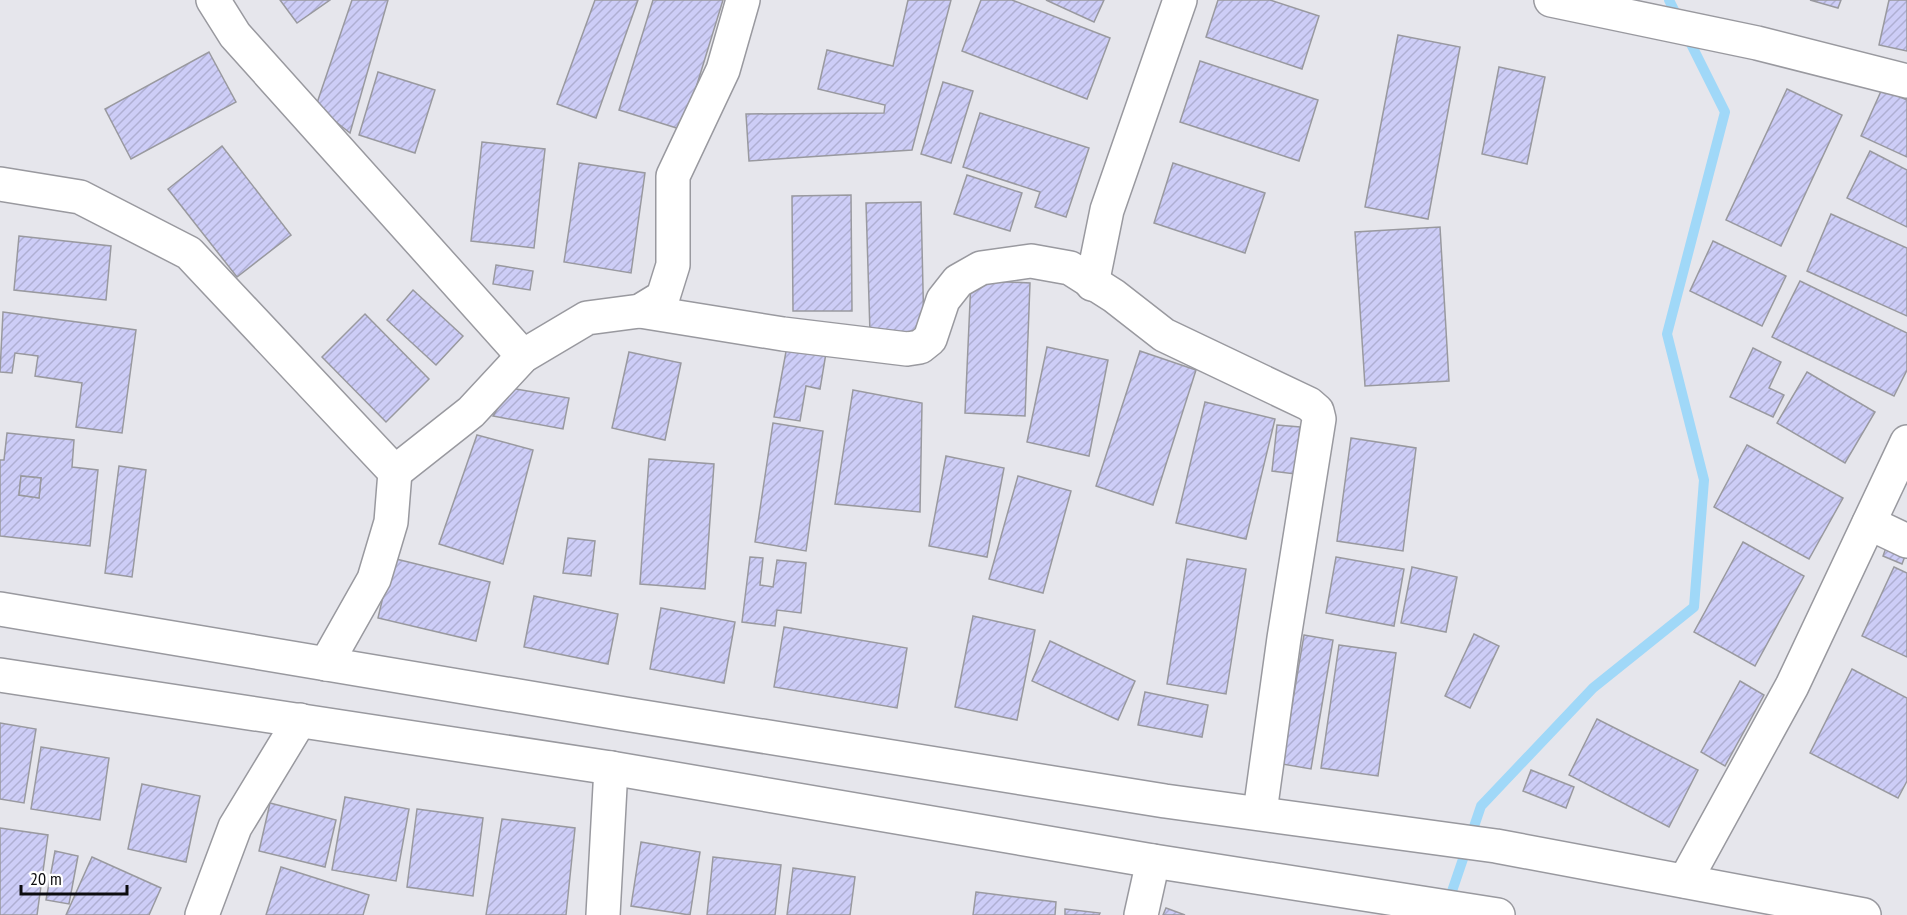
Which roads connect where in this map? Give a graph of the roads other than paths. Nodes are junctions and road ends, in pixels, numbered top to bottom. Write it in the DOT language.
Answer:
graph roads {
  1 [pos="213,0"];
  2 [pos="743,0"];
  3 [pos="1180,0"];
  4 [pos="1551,0"];
  5 [pos="1907,81"];
  6 [pos="0,184"];
  7 [pos="1092,284"];
  8 [pos="640,311"];
  9 [pos="523,356"];
  10 [pos="1907,442"];
  11 [pos="395,472"];
  12 [pos="1869,523"];
  13 [pos="1907,541"];
  14 [pos="0,609"];
  15 [pos="326,663"];
  16 [pos="0,675"];
  17 [pos="300,720"];
  18 [pos="611,768"];
  19 [pos="1260,812"];
  20 [pos="1153,861"];
  21 [pos="1685,880"];
  22 [pos="1493,914"];
  23 [pos="202,915"];
  24 [pos="603,915"];
  25 [pos="1141,915"];
  26 [pos="1864,915"];
  1 -- 9 [label="main road"];
  2 -- 8 [label="main road"];
  3 -- 7 [label="main road"];
  4 -- 5 [label="main road"];
  6 -- 11 [label="main road"];
  7 -- 8 [label="main road"];
  7 -- 19 [label="main road"];
  8 -- 9 [label="main road"];
  9 -- 11 [label="main road"];
  10 -- 12 [label="main road"];
  11 -- 15 [label="main road"];
  12 -- 13 [label="main road"];
  12 -- 21 [label="main road"];
  14 -- 15 [label="main road"];
  15 -- 19 [label="main road"];
  16 -- 17 [label="main road"];
  17 -- 18 [label="main road"];
  17 -- 23 [label="main road"];
  18 -- 20 [label="main road"];
  18 -- 24 [label="main road"];
  19 -- 21 [label="main road"];
  20 -- 22 [label="main road"];
  20 -- 25 [label="main road"];
  21 -- 26 [label="main road"];
}
